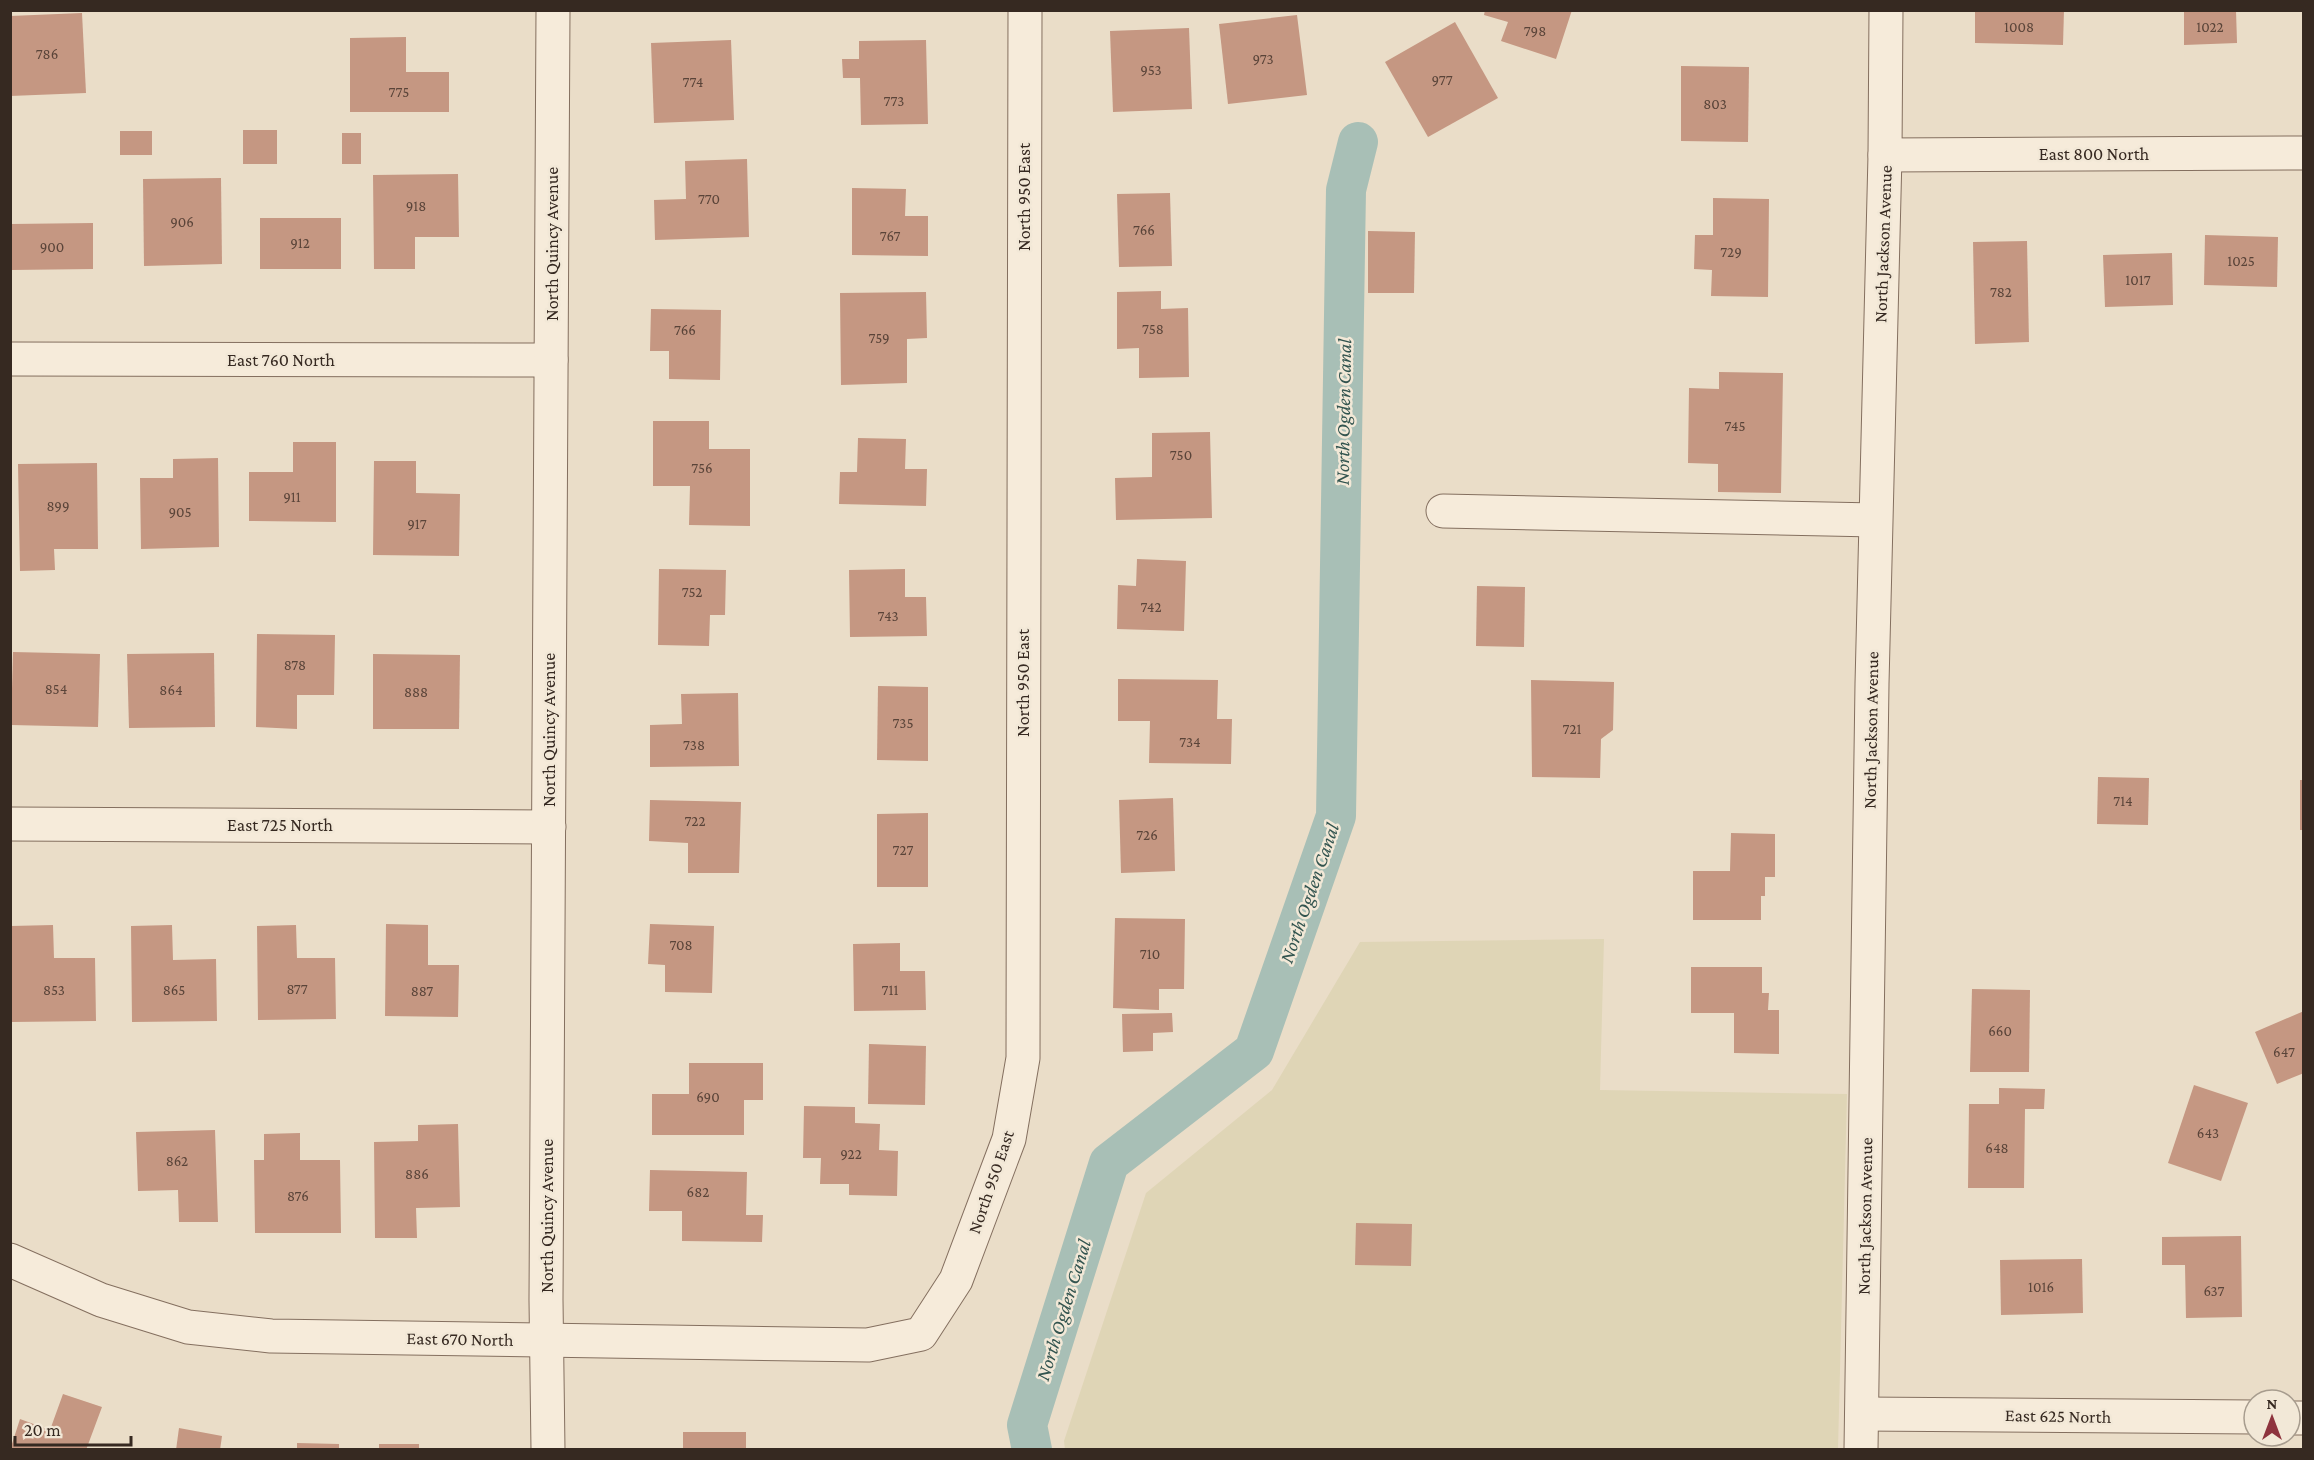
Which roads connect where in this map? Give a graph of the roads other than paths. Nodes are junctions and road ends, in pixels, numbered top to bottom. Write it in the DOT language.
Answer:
graph roads {
  1 [pos="553,10"];
  2 [pos="1025,10"];
  3 [pos="1886,10"];
  4 [pos="2304,153"];
  5 [pos="1885,155"];
  6 [pos="10,359"];
  7 [pos="552,360"];
  8 [pos="1443,511"];
  9 [pos="1875,520"];
  10 [pos="10,824"];
  11 [pos="549,826"];
  12 [pos="10,1260"];
  13 [pos="921,1334"];
  14 [pos="546,1340"];
  15 [pos="1862,1414"];
  16 [pos="2242,1417"];
  17 [pos="548,1449"];
  18 [pos="1862,1449"];
  1 -- 7 [label="street, North Quincy Avenue"];
  2 -- 13 [label="street, North 950 East"];
  3 -- 5 [label="street, North Jackson Avenue"];
  4 -- 5 [label="street, East 800 North"];
  5 -- 9 [label="street, North Jackson Avenue"];
  6 -- 7 [label="street, East 760 North"];
  7 -- 11 [label="street, North Quincy Avenue"];
  8 -- 9 [label="street"];
  9 -- 15 [label="street, North Jackson Avenue"];
  10 -- 11 [label="street, East 725 North"];
  11 -- 14 [label="street, North Quincy Avenue"];
  12 -- 14 [label="street, East 670 North"];
  13 -- 14 [label="street, East 670 North"];
  14 -- 17 [label="street, North Quincy Avenue"];
  15 -- 16 [label="street, East 625 North"];
  15 -- 18 [label="street, North Jackson Avenue"];
}
